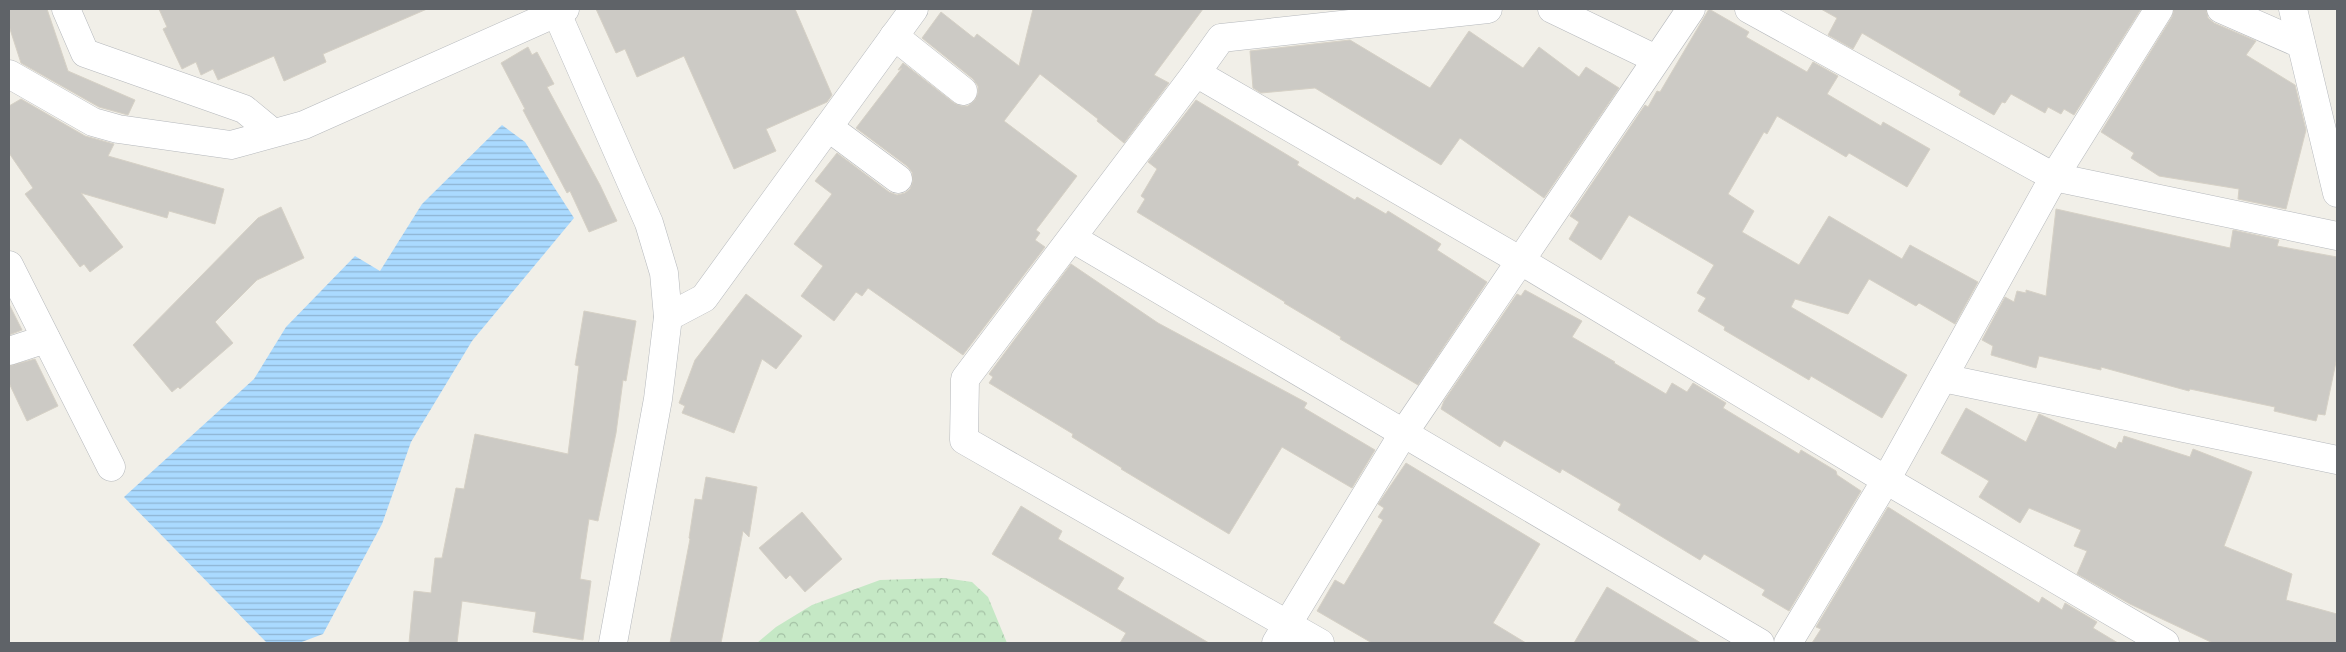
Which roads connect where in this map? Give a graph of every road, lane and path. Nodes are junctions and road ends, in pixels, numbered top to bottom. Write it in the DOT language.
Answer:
graph roads {
  1 [pos="66,9"];
  2 [pos="914,9"];
  3 [pos="1488,9"];
  4 [pos="1552,9"];
  5 [pos="1691,9"];
  6 [pos="1749,9"];
  7 [pos="2159,9"];
  8 [pos="2221,9"];
  9 [pos="2293,9"];
  10 [pos="559,10"];
  11 [pos="894,36"];
  12 [pos="2301,44"];
  13 [pos="1656,59"];
  14 [pos="1196,73"];
  15 [pos="9,74"];
  16 [pos="962,91"];
  17 [pos="828,126"];
  18 [pos="272,132"];
  19 [pos="2054,177"];
  20 [pos="898,179"];
  21 [pos="2337,193"];
  22 [pos="2337,236"];
  23 [pos="1072,238"];
  24 [pos="1521,260"];
  25 [pos="9,265"];
  26 [pos="668,317"];
  27 [pos="46,339"];
  28 [pos="9,351"];
  29 [pos="1942,378"];
  30 [pos="1403,434"];
  31 [pos="2337,460"];
  32 [pos="111,467"];
  33 [pos="1886,480"];
  34 [pos="1282,634"];
  35 [pos="613,643"];
  36 [pos="1320,643"];
  37 [pos="1760,643"];
  38 [pos="1788,643"];
  39 [pos="2165,643"];
  1 -- 18 [label="street"];
  2 -- 11 [label="street"];
  3 -- 14 [label="street"];
  4 -- 13 [label="street"];
  5 -- 13 [label="street"];
  6 -- 19 [label="street"];
  7 -- 19 [label="street"];
  8 -- 12 [label="street"];
  9 -- 12 [label="street"];
  10 -- 18 [label="street"];
  10 -- 26 [label="street"];
  11 -- 16 [label="street"];
  11 -- 17 [label="street"];
  12 -- 21 [label="street"];
  13 -- 24 [label="street"];
  14 -- 23 [label="street"];
  14 -- 24 [label="street"];
  15 -- 18 [label="street"];
  17 -- 20 [label="street"];
  17 -- 26 [label="street"];
  19 -- 22 [label="street"];
  19 -- 29 [label="street"];
  23 -- 30 [label="street"];
  23 -- 34 [label="street"];
  24 -- 30 [label="street"];
  24 -- 33 [label="street"];
  25 -- 27 [label="street"];
  26 -- 35 [label="street"];
  27 -- 28 [label="street"];
  27 -- 32 [label="street"];
  29 -- 31 [label="street"];
  29 -- 33 [label="street"];
  30 -- 34 [label="street"];
  30 -- 37 [label="street"];
  33 -- 38 [label="street"];
  33 -- 39 [label="street"];
  34 -- 36 [label="street"];
}
